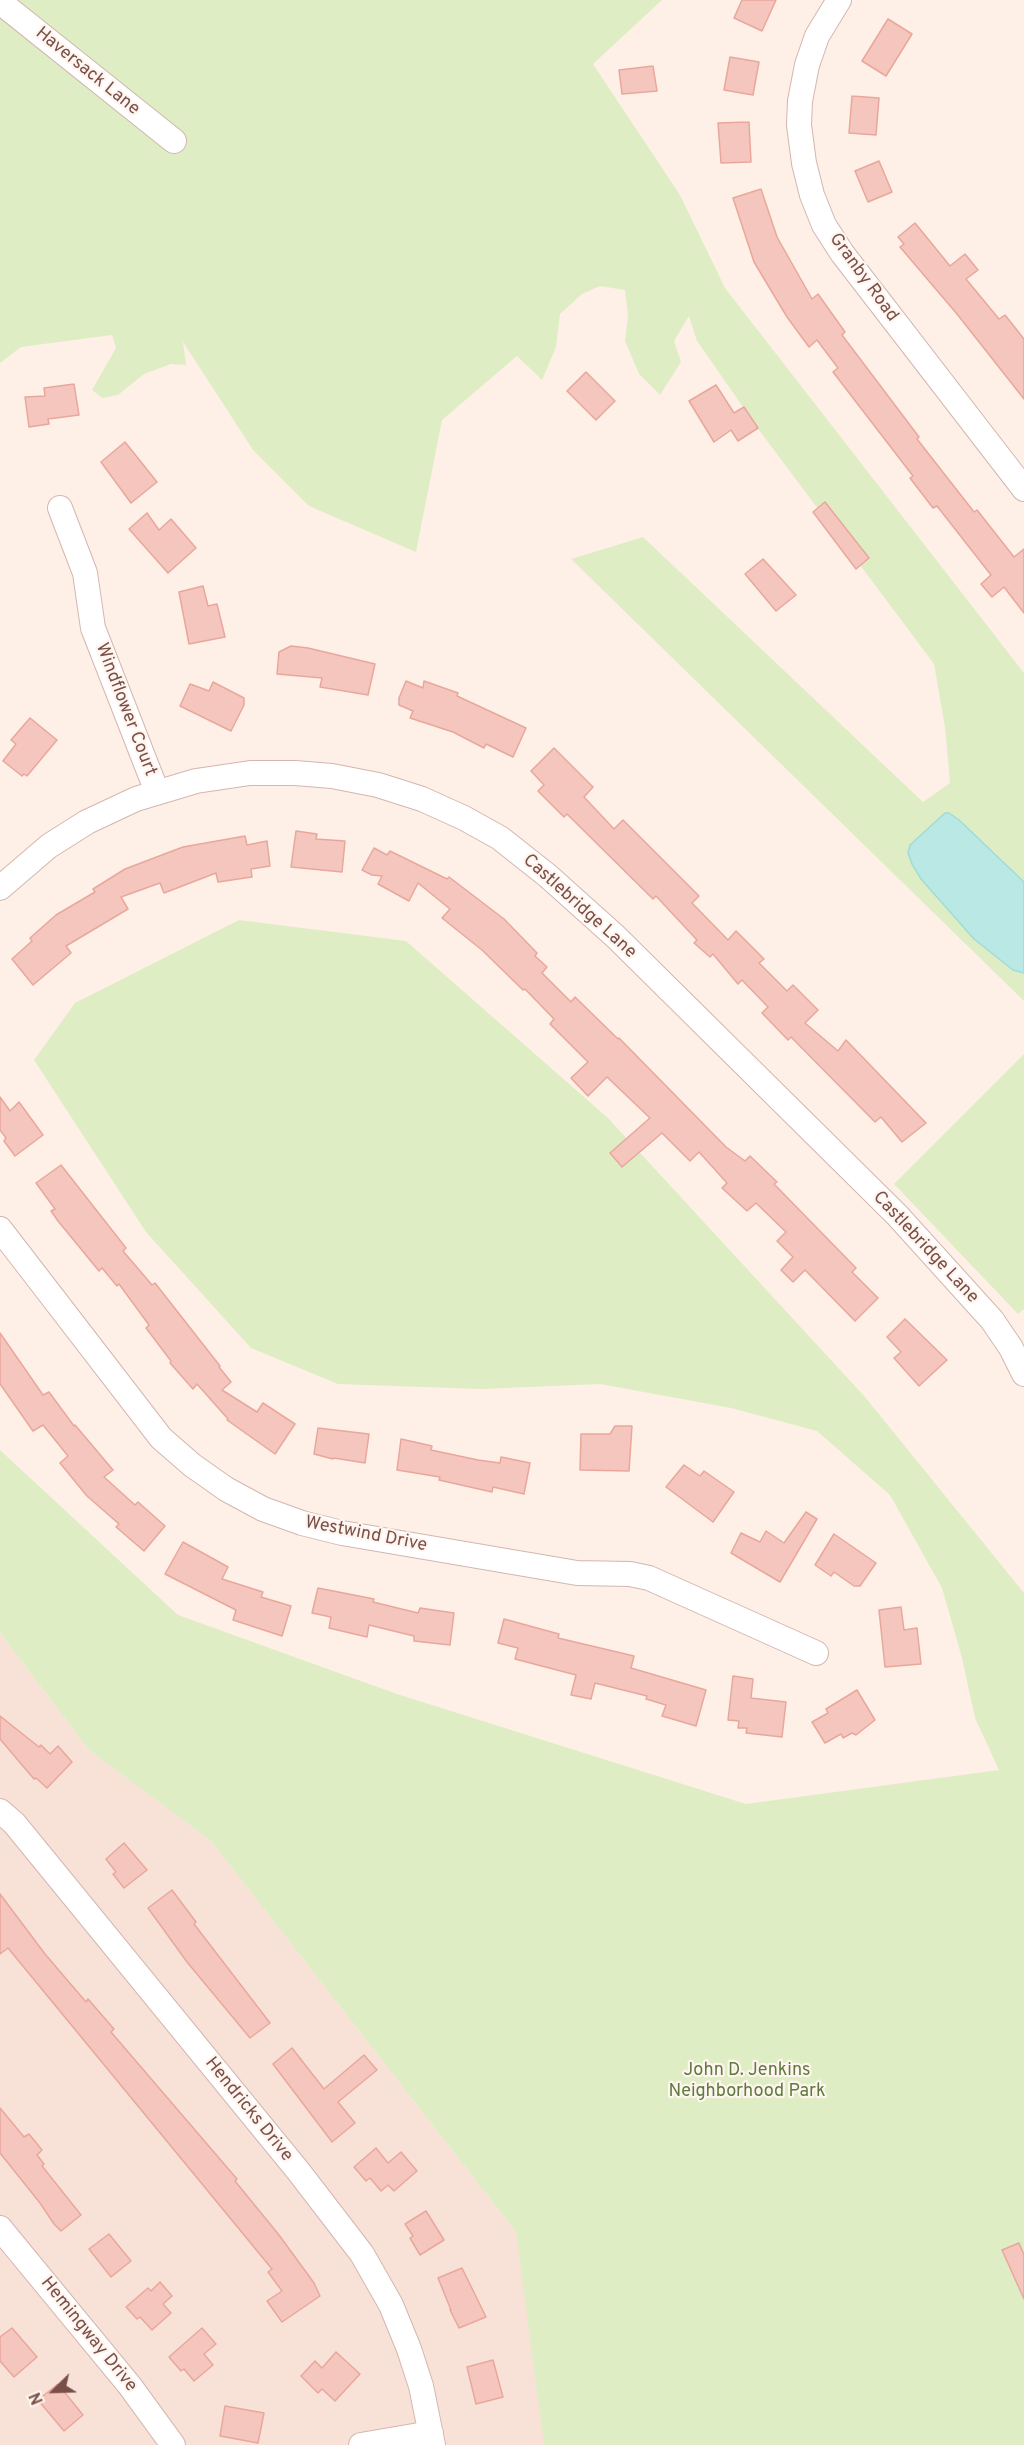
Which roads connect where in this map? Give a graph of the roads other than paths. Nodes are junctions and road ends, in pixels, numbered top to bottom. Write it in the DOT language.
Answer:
graph roads {
  1 [pos="839,0"];
  2 [pos="0,2"];
  3 [pos="174,141"];
  4 [pos="1024,489"];
  5 [pos="60,508"];
  6 [pos="157,792"];
  7 [pos="0,888"];
  8 [pos="0,1229"];
  9 [pos="1024,1374"];
  10 [pos="816,1653"];
  11 [pos="0,1810"];
  12 [pos="0,2228"];
  13 [pos="432,2439"];
  14 [pos="173,2445"];
  15 [pos="361,2445"];
  1 -- 4 [label="street, Granby Road"];
  2 -- 3 [label="street, Haversack Lane"];
  5 -- 6 [label="street, Windflower Court"];
  6 -- 7 [label="street, Castlebridge Lane"];
  6 -- 9 [label="street, Castlebridge Lane"];
  8 -- 10 [label="street, Westwind Drive"];
  11 -- 13 [label="street, Hendricks Drive"];
  12 -- 14 [label="street, Hemingway Drive"];
  13 -- 15 [label="street"];
}
